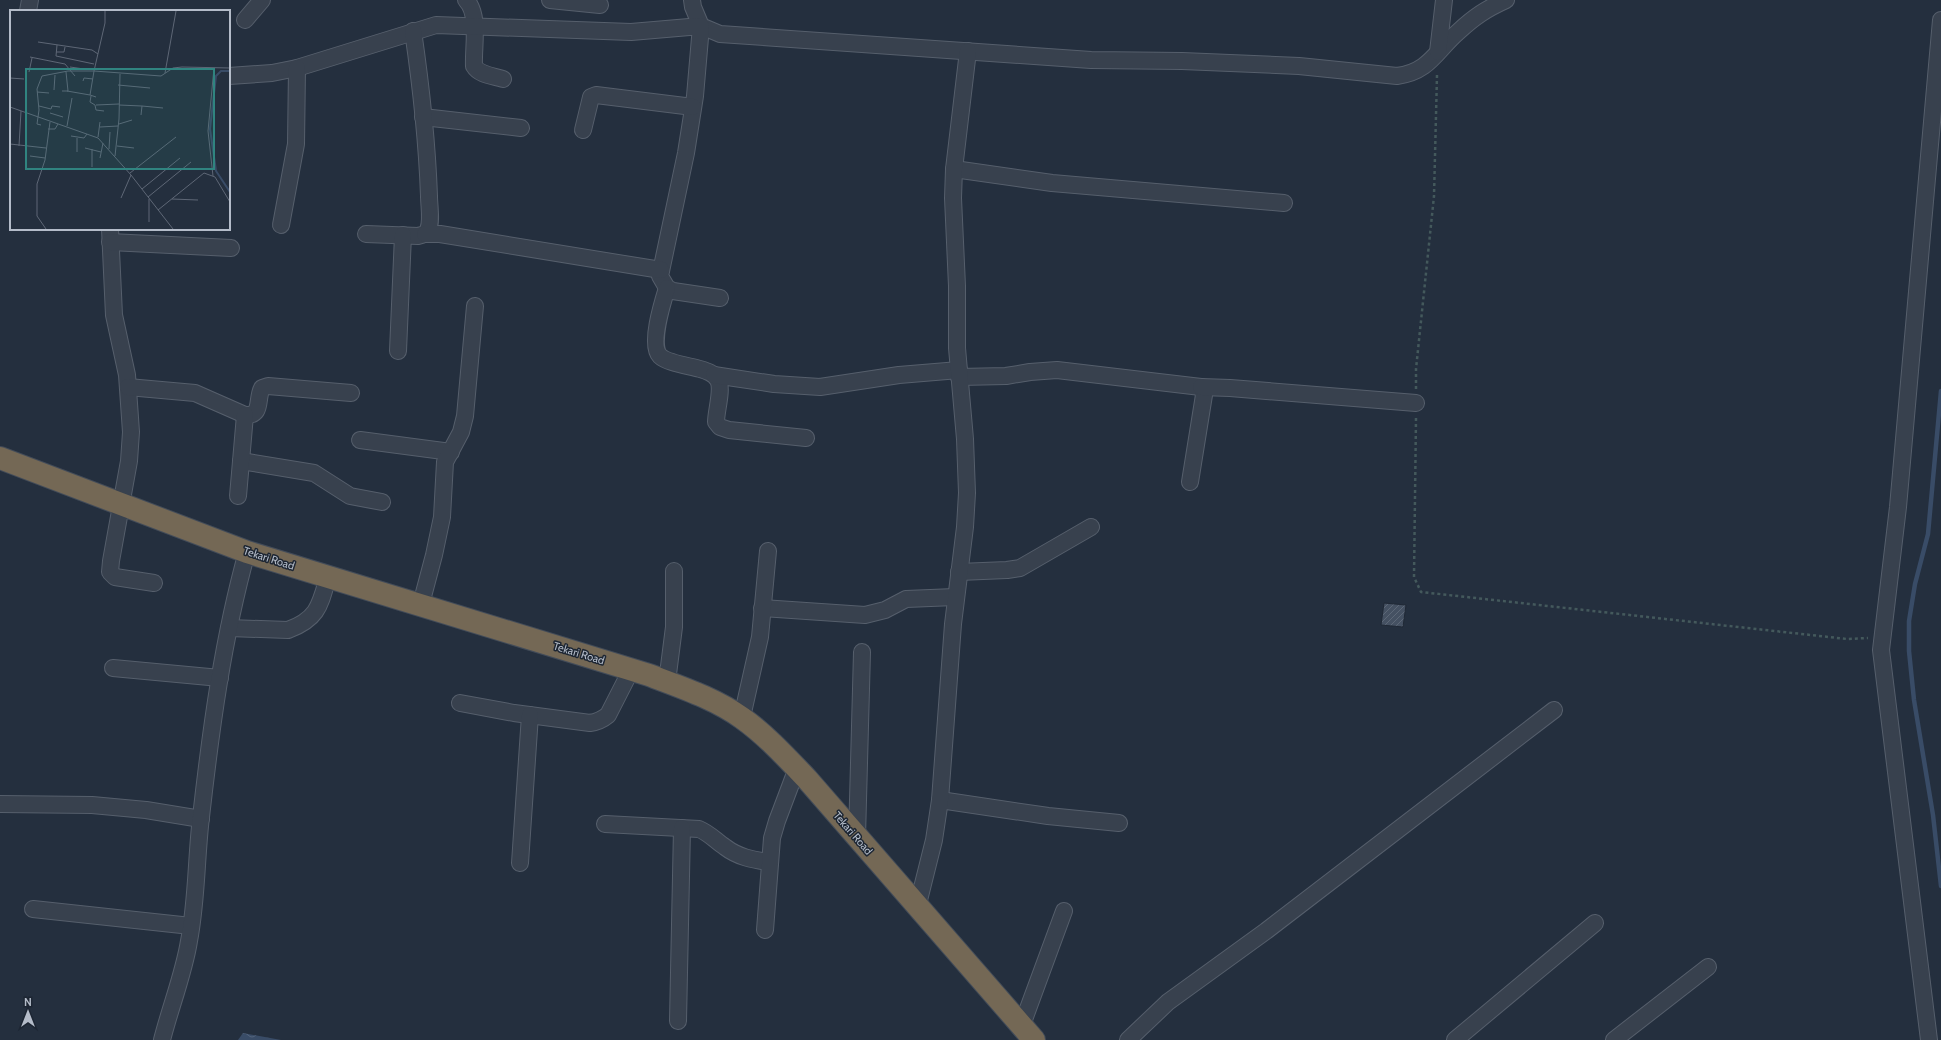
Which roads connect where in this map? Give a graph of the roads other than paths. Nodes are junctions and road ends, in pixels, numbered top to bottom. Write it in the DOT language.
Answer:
graph roads {
  1 [pos="30,0"];
  2 [pos="262,0"];
  3 [pos="466,0"];
  4 [pos="550,0"];
  5 [pos="692,0"];
  6 [pos="1444,0"];
  7 [pos="1506,0"];
  8 [pos="600,5"];
  9 [pos="28,10"];
  10 [pos="245,20"];
  11 [pos="1941,20"];
  12 [pos="475,26"];
  13 [pos="701,26"];
  14 [pos="413,31"];
  15 [pos="968,51"];
  16 [pos="1438,52"];
  17 [pos="297,68"];
  18 [pos="230,76"];
  19 [pos="503,78"];
  20 [pos="693,107"];
  21 [pos="423,117"];
  22 [pos="521,128"];
  23 [pos="583,130"];
  24 [pos="954,169"];
  25 [pos="1284,203"];
  26 [pos="282,225"];
  27 [pos="366,234"];
  28 [pos="425,234"];
  29 [pos="110,235"];
  30 [pos="403,235"];
  31 [pos="231,248"];
  32 [pos="661,270"];
  33 [pos="667,288"];
  34 [pos="720,298"];
  35 [pos="475,306"];
  36 [pos="398,351"];
  37 [pos="959,373"];
  38 [pos="714,375"];
  39 [pos="128,388"];
  40 [pos="1201,388"];
  41 [pos="351,393"];
  42 [pos="1416,403"];
  43 [pos="245,414"];
  44 [pos="806,438"];
  45 [pos="360,440"];
  46 [pos="451,452"];
  47 [pos="0,458"];
  48 [pos="241,461"];
  49 [pos="1190,482"];
  50 [pos="238,496"];
  51 [pos="382,502"];
  52 [pos="122,504"];
  53 [pos="1091,527"];
  54 [pos="768,551"];
  55 [pos="247,552"];
  56 [pos="674,571"];
  57 [pos="959,572"];
  58 [pos="328,577"];
  59 [pos="154,583"];
  60 [pos="955,597"];
  61 [pos="421,604"];
  62 [pos="762,608"];
  63 [pos="229,628"];
  64 [pos="862,652"];
  65 [pos="113,668"];
  66 [pos="631,670"];
  67 [pos="220,678"];
  68 [pos="667,682"];
  69 [pos="460,703"];
  70 [pos="1554,710"];
  71 [pos="530,715"];
  72 [pos="742,717"];
  73 [pos="796,768"];
  74 [pos="940,800"];
  75 [pos="0,804"];
  76 [pos="201,819"];
  77 [pos="1119,823"];
  78 [pos="605,824"];
  79 [pos="682,828"];
  80 [pos="857,837"];
  81 [pos="769,862"];
  82 [pos="520,863"];
  83 [pos="917,908"];
  84 [pos="33,909"];
  85 [pos="1064,911"];
  86 [pos="1595,924"];
  87 [pos="192,926"];
  88 [pos="765,930"];
  89 [pos="1708,967"];
  90 [pos="678,1021"];
  91 [pos="1028,1033"];
  92 [pos="162,1040"];
  93 [pos="1128,1040"];
  94 [pos="1455,1040"];
  95 [pos="1614,1040"];
  96 [pos="1929,1040"];
  1 -- 9 [label="street"];
  2 -- 10 [label="street"];
  3 -- 12 [label="street"];
  4 -- 8 [label="street"];
  5 -- 13 [label="street"];
  6 -- 16 [label="street"];
  7 -- 16 [label="street"];
  11 -- 96 [label="street"];
  12 -- 13 [label="street"];
  12 -- 14 [label="street"];
  12 -- 19 [label="street"];
  13 -- 15 [label="street"];
  13 -- 20 [label="street"];
  14 -- 17 [label="street"];
  14 -- 21 [label="street"];
  15 -- 16 [label="street"];
  15 -- 24 [label="street"];
  17 -- 18 [label="street"];
  17 -- 26 [label="street"];
  20 -- 23 [label="street"];
  20 -- 32 [label="street"];
  21 -- 22 [label="street"];
  21 -- 28 [label="street"];
  24 -- 25 [label="street"];
  24 -- 37 [label="street"];
  27 -- 30 [label="street"];
  28 -- 30 [label="street"];
  28 -- 32 [label="street"];
  29 -- 31 [label="street"];
  29 -- 39 [label="street"];
  30 -- 36 [label="street"];
  32 -- 33 [label="street"];
  33 -- 34 [label="street"];
  33 -- 38 [label="street"];
  35 -- 46 [label="street"];
  37 -- 38 [label="street"];
  37 -- 40 [label="street"];
  37 -- 57 [label="street"];
  38 -- 44 [label="street"];
  39 -- 43 [label="street"];
  39 -- 52 [label="street"];
  40 -- 42 [label="street"];
  40 -- 49 [label="street"];
  41 -- 43 [label="street"];
  43 -- 48 [label="street"];
  45 -- 46 [label="street"];
  46 -- 61 [label="street"];
  47 -- 52 [label="highway, Tekari Road"];
  48 -- 50 [label="street"];
  48 -- 51 [label="street"];
  52 -- 55 [label="highway, Tekari Road"];
  52 -- 59 [label="street"];
  53 -- 57 [label="street"];
  54 -- 62 [label="street"];
  55 -- 58 [label="highway, Tekari Road"];
  55 -- 63 [label="street"];
  56 -- 68 [label="street"];
  57 -- 60 [label="street"];
  58 -- 61 [label="highway, Tekari Road"];
  58 -- 63 [label="street"];
  60 -- 62 [label="street"];
  60 -- 74 [label="street"];
  61 -- 66 [label="highway, Tekari Road"];
  62 -- 72 [label="street"];
  63 -- 67 [label="street"];
  64 -- 80 [label="street"];
  65 -- 67 [label="street"];
  66 -- 68 [label="highway, Tekari Road"];
  66 -- 71 [label="street"];
  67 -- 76 [label="street"];
  68 -- 72 [label="highway, Tekari Road"];
  69 -- 71 [label="street"];
  70 -- 93 [label="street"];
  71 -- 82 [label="street"];
  72 -- 73 [label="highway, Tekari Road"];
  73 -- 80 [label="highway, Tekari Road"];
  73 -- 81 [label="street"];
  74 -- 77 [label="street"];
  74 -- 83 [label="street"];
  75 -- 76 [label="street"];
  76 -- 87 [label="street"];
  78 -- 79 [label="street"];
  79 -- 81 [label="street"];
  79 -- 90 [label="street"];
  80 -- 83 [label="highway, Tekari Road"];
  81 -- 88 [label="street"];
  83 -- 91 [label="highway, Tekari Road"];
  84 -- 87 [label="street"];
  85 -- 91 [label="street"];
  86 -- 94 [label="street"];
  87 -- 92 [label="street"];
  89 -- 95 [label="street"];
}
